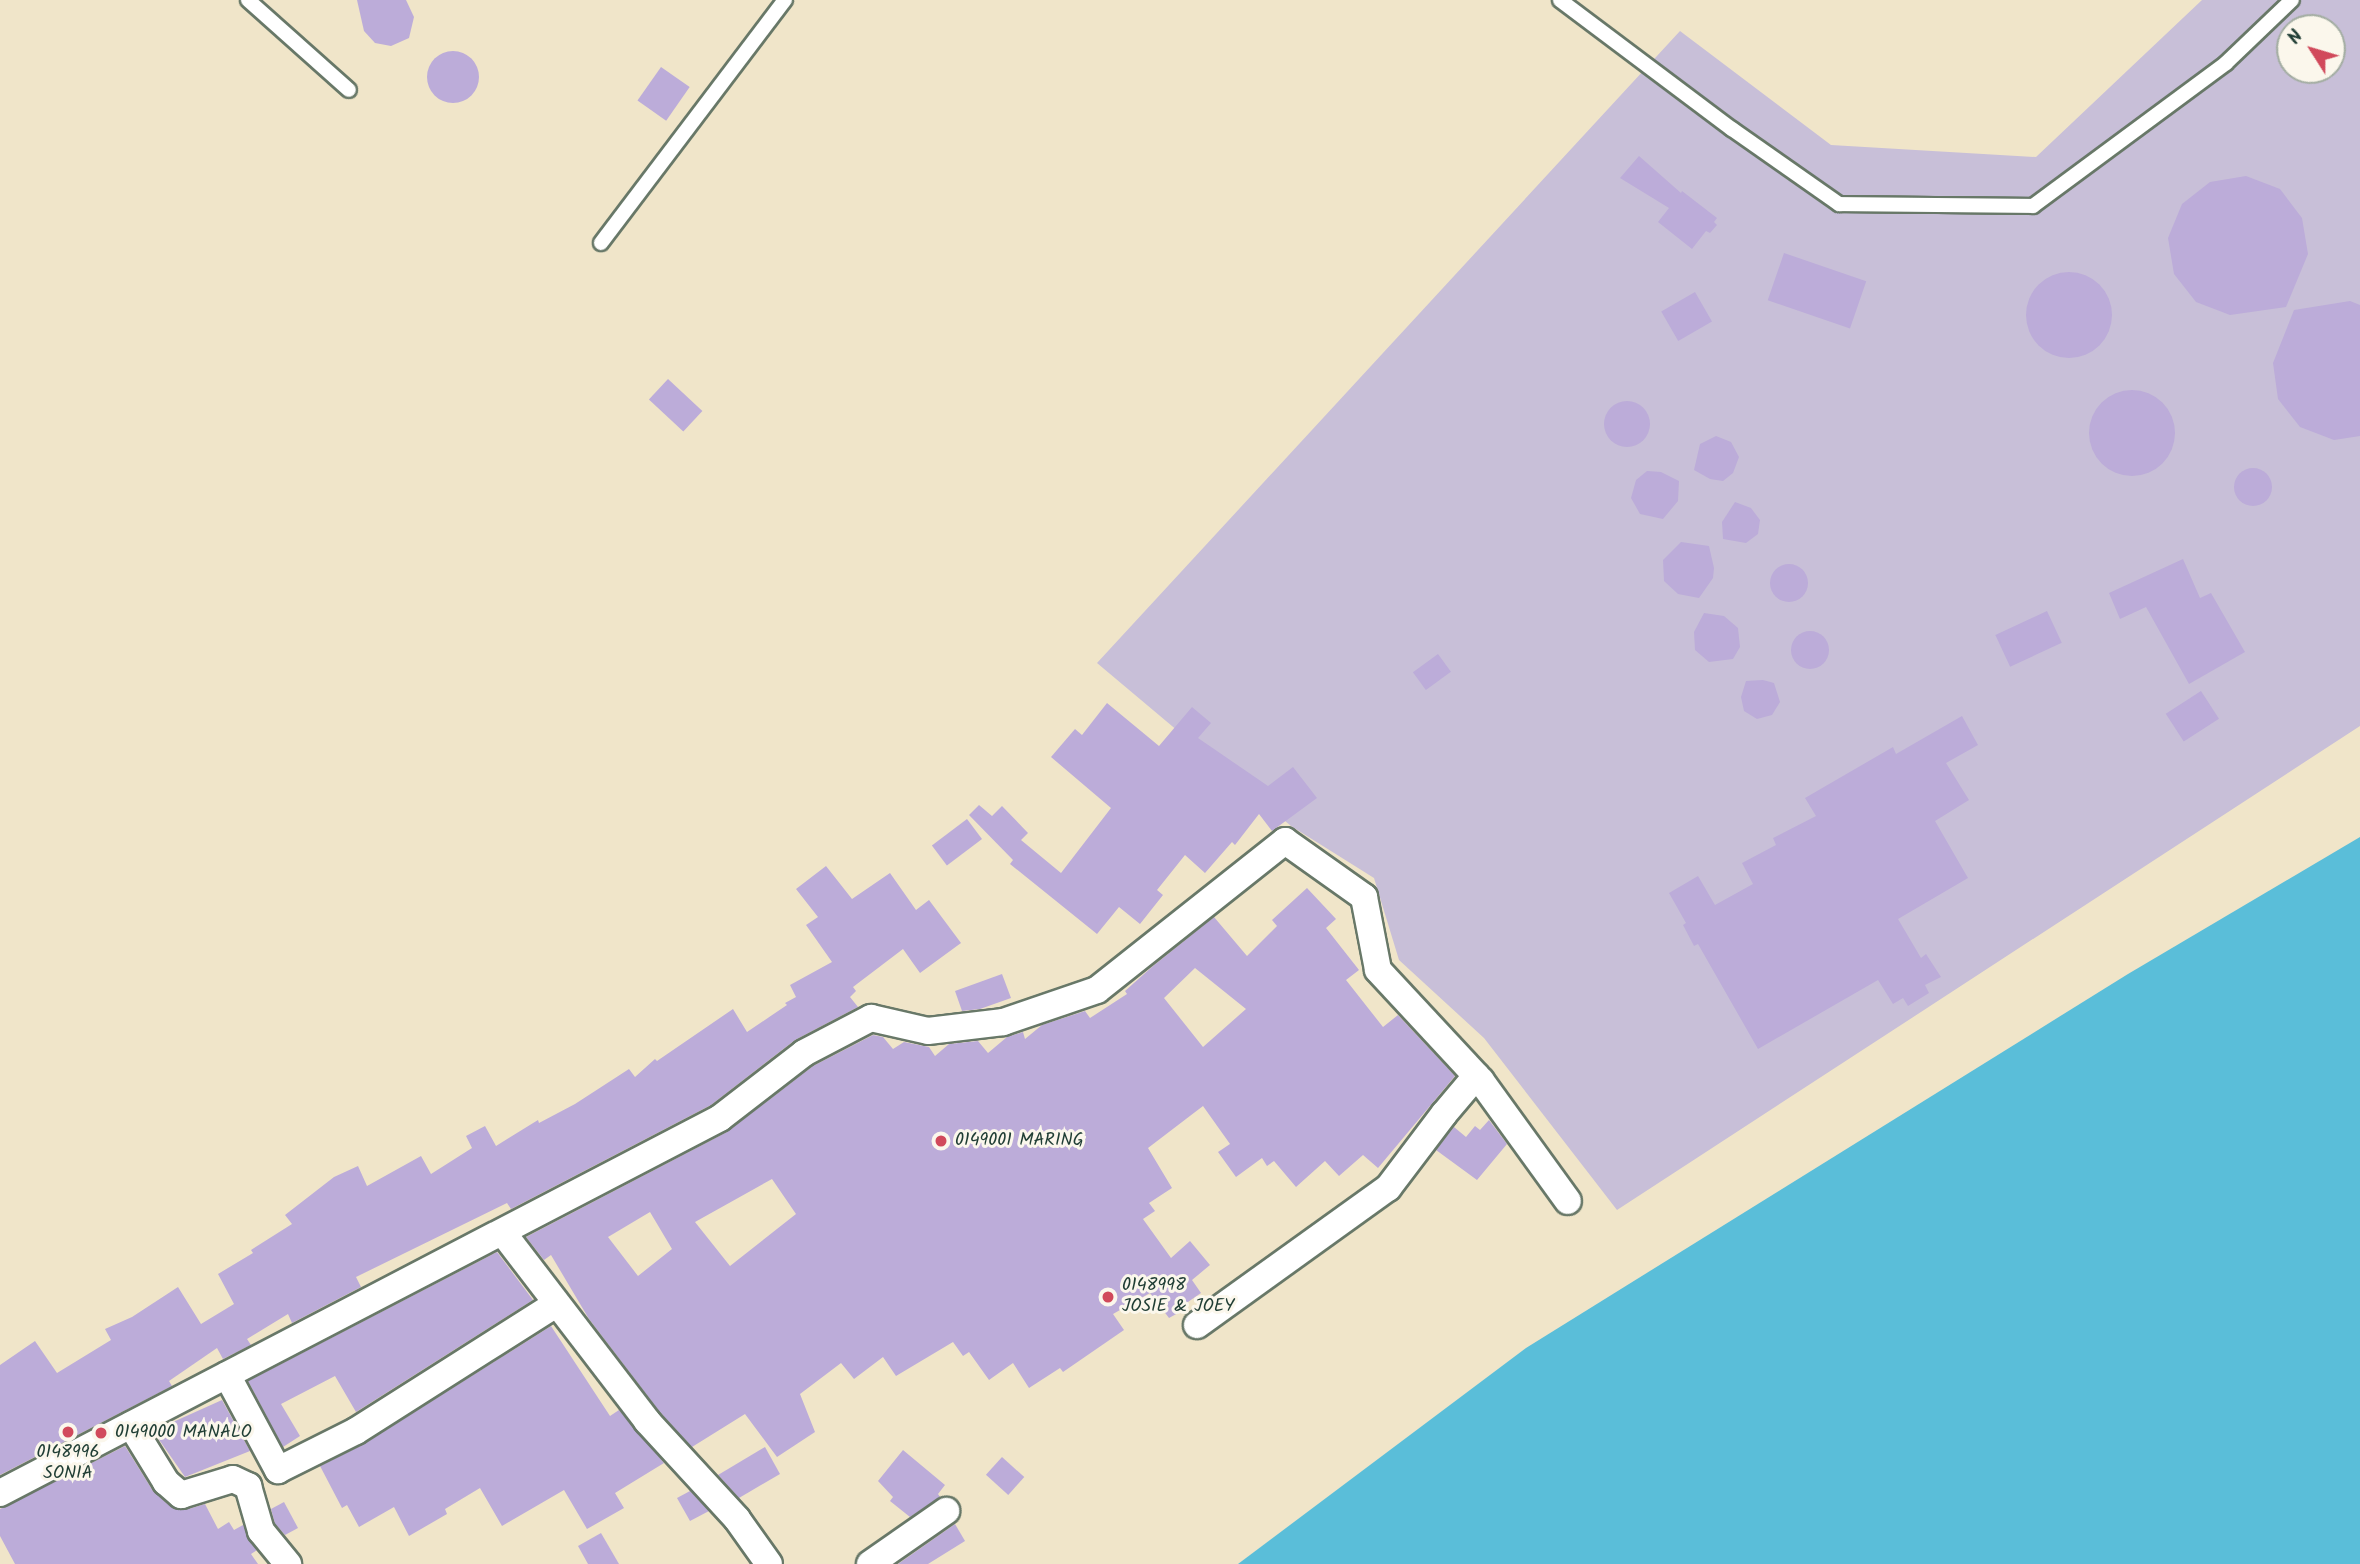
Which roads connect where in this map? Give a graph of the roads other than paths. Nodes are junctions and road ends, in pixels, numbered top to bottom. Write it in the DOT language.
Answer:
graph roads {
  1 [pos="248,0"];
  2 [pos="785,0"];
  3 [pos="1560,0"];
  4 [pos="2292,0"];
  5 [pos="349,90"];
  6 [pos="600,243"];
  7 [pos="1476,1076"];
  8 [pos="1567,1201"];
  9 [pos="503,1233"];
  10 [pos="556,1304"];
  11 [pos="1197,1325"];
  12 [pos="227,1375"];
  13 [pos="131,1425"];
  14 [pos="0,1493"];
  15 [pos="946,1511"];
  16 [pos="288,1564"];
  17 [pos="769,1564"];
  18 [pos="870,1564"];
  1 -- 5 [label="lane"];
  2 -- 6 [label="lane"];
  3 -- 4 [label="lane"];
  7 -- 8 [label="street"];
  7 -- 9 [label="street"];
  7 -- 11 [label="street"];
  9 -- 10 [label="street"];
  9 -- 12 [label="street"];
  10 -- 12 [label="street"];
  10 -- 17 [label="street"];
  12 -- 13 [label="street"];
  13 -- 14 [label="street"];
  13 -- 16 [label="street"];
  15 -- 18 [label="street"];
}
